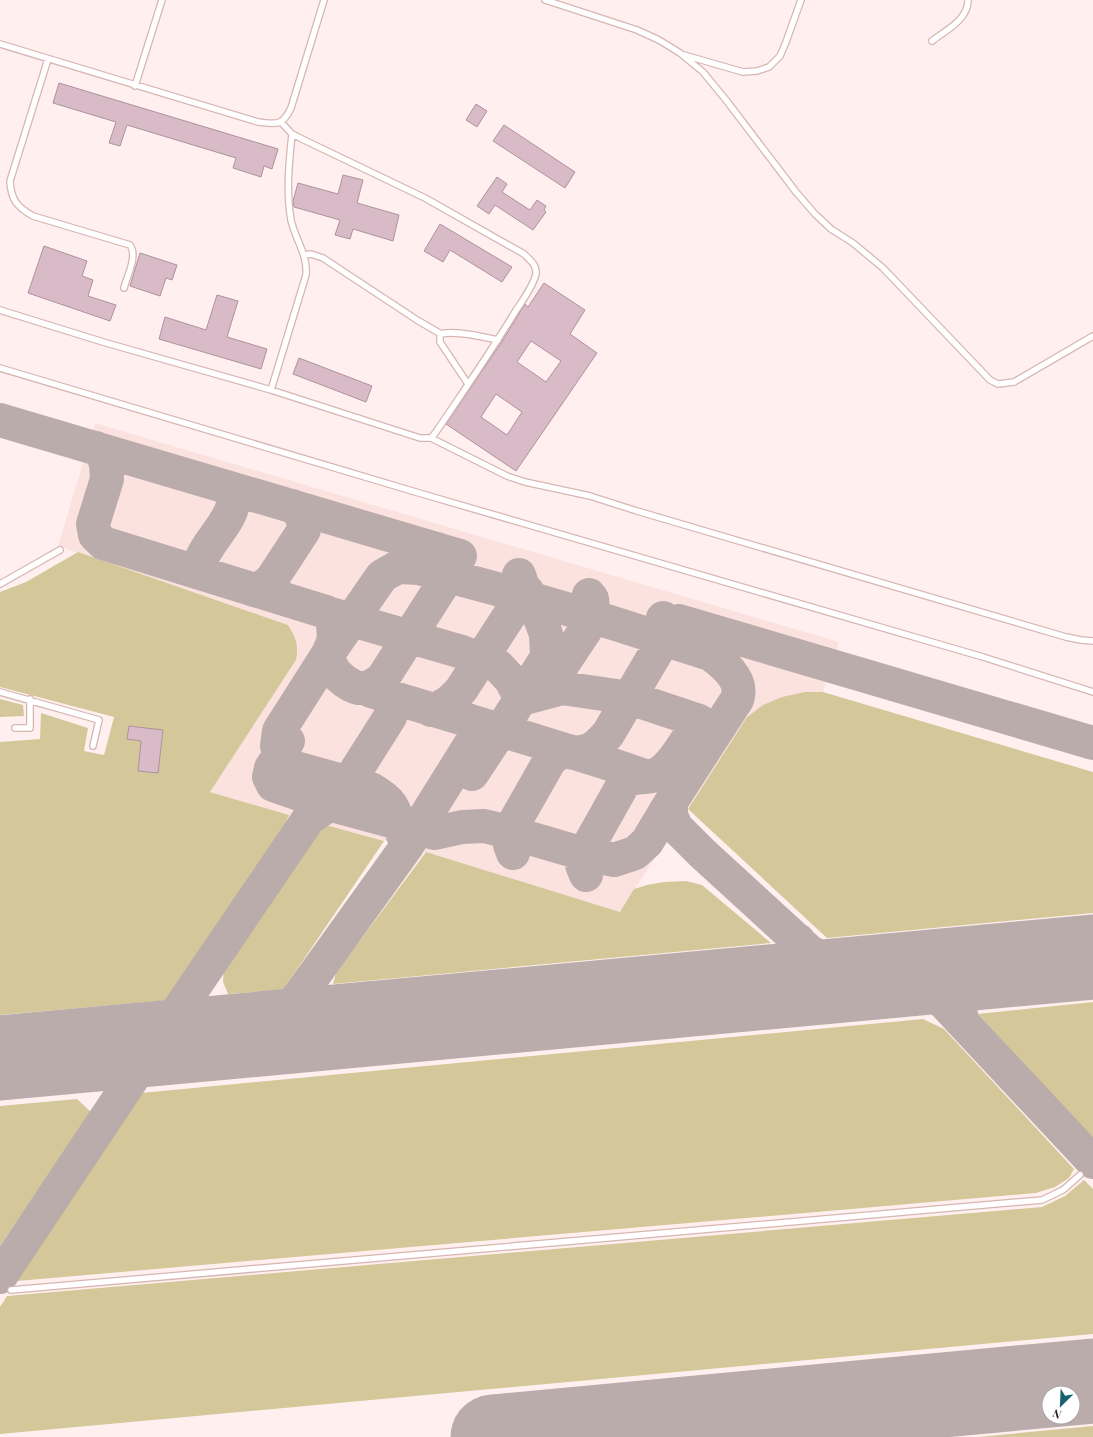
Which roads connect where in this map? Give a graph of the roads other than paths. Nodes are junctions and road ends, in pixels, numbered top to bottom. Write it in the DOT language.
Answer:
graph roads {
  1 [pos="162,0"];
  2 [pos="324,0"];
  3 [pos="545,0"];
  4 [pos="801,0"];
  5 [pos="968,0"];
  6 [pos="932,41"];
  7 [pos="0,44"];
  8 [pos="680,53"];
  9 [pos="48,59"];
  10 [pos="135,86"];
  11 [pos="281,122"];
  12 [pos="292,134"];
  13 [pos="304,255"];
  14 [pos="124,288"];
  15 [pos="0,310"];
  16 [pos="441,334"];
  17 [pos="1093,336"];
  18 [pos="498,340"];
  19 [pos="0,368"];
  20 [pos="468,384"];
  21 [pos="271,390"];
  22 [pos="431,438"];
  23 [pos="60,550"];
  24 [pos="0,584"];
  25 [pos="1093,641"];
  26 [pos="0,692"];
  27 [pos="1093,692"];
  28 [pos="30,700"];
  29 [pos="15,728"];
  30 [pos="93,746"];
  31 [pos="1080,1176"];
  32 [pos="11,1290"];
  1 -- 10 [label="lane"];
  2 -- 11 [label="lane"];
  3 -- 8 [label="lane"];
  4 -- 8 [label="lane"];
  5 -- 6 [label="lane"];
  7 -- 9 [label="lane"];
  8 -- 17 [label="lane"];
  9 -- 10 [label="lane"];
  9 -- 14 [label="lane"];
  10 -- 11 [label="lane"];
  11 -- 12 [label="lane"];
  12 -- 13 [label="lane"];
  12 -- 18 [label="lane"];
  13 -- 16 [label="lane"];
  13 -- 21 [label="lane"];
  15 -- 21 [label="lane"];
  16 -- 18 [label="lane"];
  16 -- 20 [label="lane"];
  18 -- 20 [label="lane"];
  19 -- 27 [label="lane"];
  20 -- 22 [label="lane"];
  21 -- 22 [label="lane"];
  22 -- 25 [label="lane"];
  23 -- 24 [label="lane"];
  26 -- 28 [label="lane"];
  28 -- 29 [label="lane"];
  28 -- 30 [label="lane"];
  31 -- 32 [label="lane"];
}
